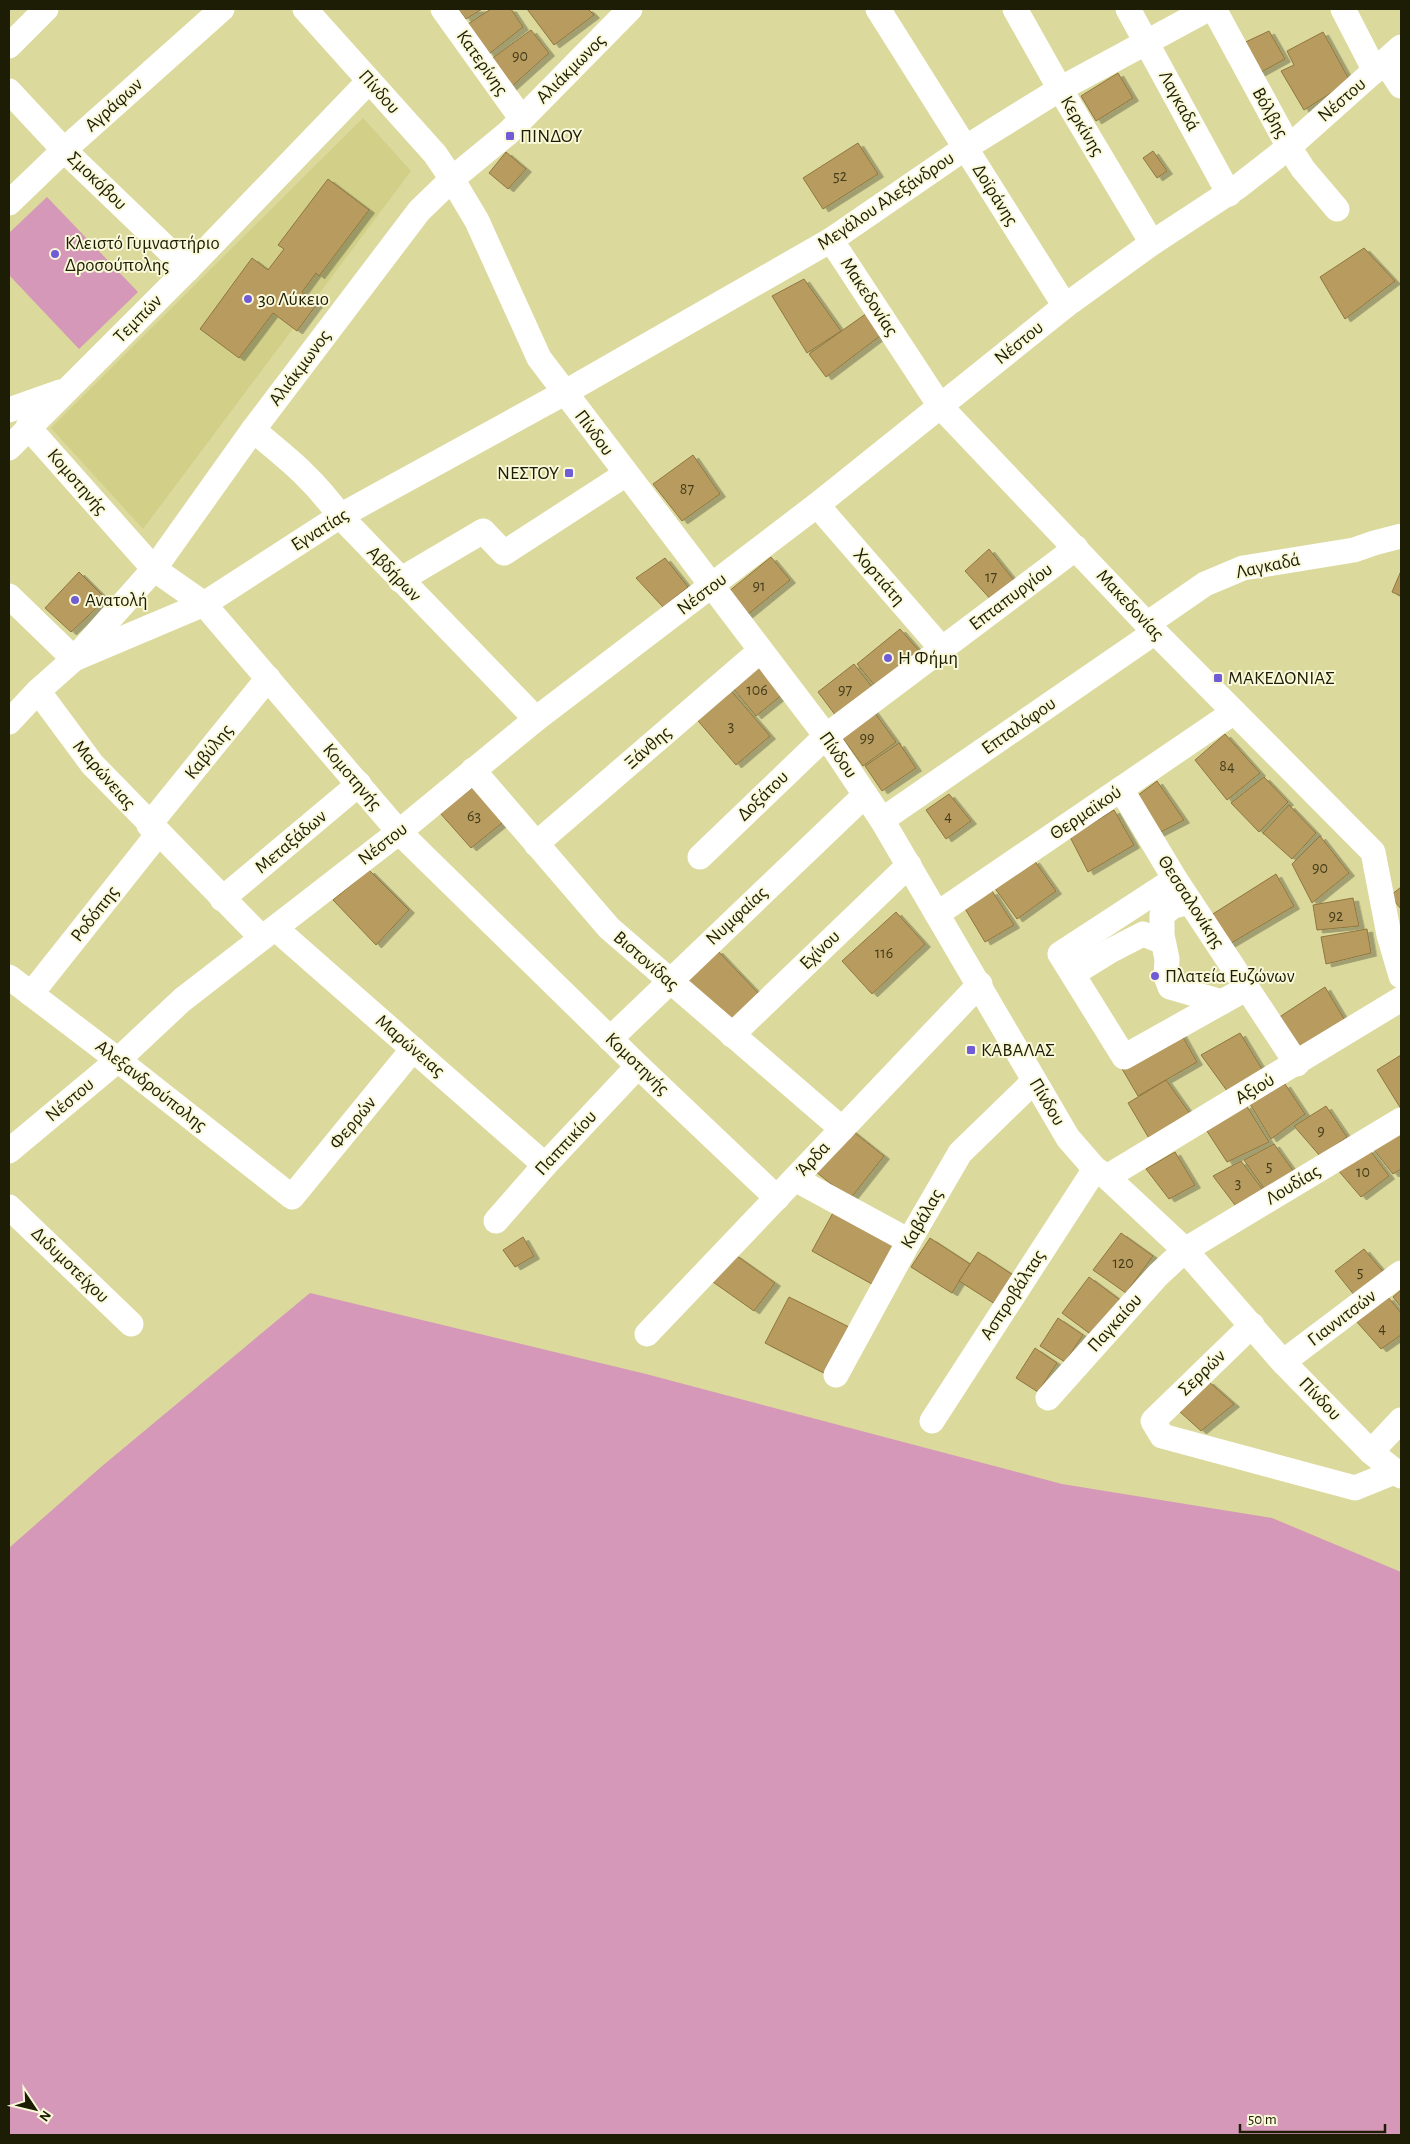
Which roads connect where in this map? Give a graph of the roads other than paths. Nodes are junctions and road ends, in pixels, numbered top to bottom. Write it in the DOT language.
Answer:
graph roads {
  1 [pos="46,9"];
  2 [pos="222,9"];
  3 [pos="305,9"];
  4 [pos="443,9"];
  5 [pos="878,9"];
  6 [pos="1015,9"];
  7 [pos="1128,9"];
  8 [pos="1208,9"];
  9 [pos="1214,9"];
  10 [pos="1343,9"];
  11 [pos="618,14"];
  12 [pos="1147,41"];
  13 [pos="9,46"];
  14 [pos="1387,60"];
  15 [pos="369,81"];
  16 [pos="1401,86"];
  17 [pos="1060,89"];
  18 [pos="9,91"];
  19 [pos="521,118"];
  20 [pos="1289,147"];
  21 [pos="966,148"];
  22 [pos="64,150"];
  23 [pos="452,179"];
  24 [pos="1229,194"];
  25 [pos="9,203"];
  26 [pos="1338,209"];
  27 [pos="832,240"];
  28 [pos="1152,243"];
  29 [pos="188,269"];
  30 [pos="1065,306"];
  31 [pos="67,390"];
  32 [pos="564,393"];
  33 [pos="940,406"];
  34 [pos="9,410"];
  35 [pos="28,427"];
  36 [pos="253,430"];
  37 [pos="9,448"];
  38 [pos="626,474"];
  39 [pos="817,504"];
  40 [pos="340,516"];
  41 [pos="1401,536"];
  42 [pos="1076,548"];
  43 [pos="154,569"];
  44 [pos="400,580"];
  45 [pos="711,587"];
  46 [pos="9,596"];
  47 [pos="204,604"];
  48 [pos="1151,628"];
  49 [pos="942,649"];
  50 [pos="760,651"];
  51 [pos="74,659"];
  52 [pos="268,678"];
  53 [pos="38,692"];
  54 [pos="1234,712"];
  55 [pos="536,719"];
  56 [pos="9,722"];
  57 [pos="826,736"];
  58 [pos="473,770"];
  59 [pos="359,784"];
  60 [pos="1121,789"];
  61 [pos="866,795"];
  62 [pos="882,820"];
  63 [pos="154,830"];
  64 [pos="399,832"];
  65 [pos="536,844"];
  66 [pos="700,857"];
  67 [pos="909,865"];
  68 [pos="1175,879"];
  69 [pos="222,899"];
  70 [pos="1190,902"];
  71 [pos="937,914"];
  72 [pos="269,933"];
  73 [pos="1164,942"];
  74 [pos="1073,974"];
  75 [pos="1401,976"];
  76 [pos="9,977"];
  77 [pos="669,981"];
  78 [pos="980,984"];
  79 [pos="1247,988"];
  80 [pos="31,994"];
  81 [pos="1401,999"];
  82 [pos="1222,1002"];
  83 [pos="732,1035"];
  84 [pos="610,1039"];
  85 [pos="414,1049"];
  86 [pos="118,1060"];
  87 [pos="1297,1064"];
  88 [pos="638,1066"];
  89 [pos="1034,1081"];
  90 [pos="1401,1120"];
  91 [pos="842,1129"];
  92 [pos="9,1151"];
  93 [pos="545,1164"];
  94 [pos="1101,1173"];
  95 [pos="795,1179"];
  96 [pos="292,1197"];
  97 [pos="777,1198"];
  98 [pos="9,1207"];
  99 [pos="496,1221"];
  100 [pos="909,1241"];
  101 [pos="1185,1250"];
  102 [pos="1401,1273"];
  103 [pos="131,1324"];
  104 [pos="1252,1325"];
  105 [pos="647,1334"];
  106 [pos="1283,1362"];
  107 [pos="836,1375"];
  108 [pos="1048,1398"];
  109 [pos="1401,1420"];
  110 [pos="932,1421"];
  111 [pos="1371,1452"];
  112 [pos="1399,1473"];
  1 -- 13 [label="street"];
  2 -- 22 [label="street, Αγράφων"];
  3 -- 15 [label="street, Πίνδου"];
  4 -- 19 [label="street, Κατερίνης"];
  5 -- 21 [label="street, Δοϊράνης"];
  6 -- 17 [label="street, Κερκίνης"];
  7 -- 12 [label="street, Λαγκαδά"];
  8 -- 12 [label="street, Μεγάλου Αλεξάνδρου"];
  9 -- 20 [label="street, Βόλβης"];
  10 -- 14 [label="street"];
  11 -- 19 [label="street, Αλιάκμωνος"];
  12 -- 17 [label="street, Μεγάλου Αλεξάνδρου"];
  12 -- 24 [label="street, Λαγκαδά"];
  14 -- 16 [label="street"];
  14 -- 20 [label="street, Νέστου"];
  15 -- 23 [label="street, Πίνδου"];
  15 -- 29 [label="street, Τεμπών"];
  17 -- 21 [label="street, Μεγάλου Αλεξάνδρου"];
  17 -- 28 [label="street, Κερκίνης"];
  18 -- 22 [label="street, Σμοκόβου"];
  19 -- 23 [label="street, Αλιάκμωνος"];
  20 -- 24 [label="street, Νέστου"];
  20 -- 26 [label="street, Βόλβης"];
  21 -- 27 [label="street, Μεγάλου Αλεξάνδρου"];
  21 -- 30 [label="street, Δοϊράνης"];
  22 -- 25 [label="street, Αγράφων"];
  22 -- 29 [label="street, Σμοκόβου"];
  23 -- 32 [label="street, Πίνδου"];
  23 -- 36 [label="street, Αλιάκμωνος"];
  24 -- 28 [label="street, Νέστου"];
  27 -- 32 [label="street, Μεγάλου Αλεξάνδρου"];
  27 -- 33 [label="street, Μακεδονίας"];
  28 -- 30 [label="street, Νέστου"];
  29 -- 31 [label="street, Τεμπών"];
  30 -- 33 [label="street, Νέστου"];
  31 -- 34 [label="street"];
  31 -- 35 [label="street, Τεμπών"];
  32 -- 38 [label="street, Πίνδου"];
  32 -- 40 [label="street, Εγνατίας"];
  33 -- 39 [label="street, Νέστου"];
  33 -- 42 [label="street, Μακεδονίας"];
  35 -- 37 [label="street, Τεμπών"];
  35 -- 43 [label="street, Κομοτηνής"];
  36 -- 40 [label="street, Αβδήρων"];
  36 -- 43 [label="street, Αλιάκμωνος"];
  38 -- 44 [label="street"];
  38 -- 45 [label="street, Πίνδου"];
  39 -- 45 [label="street, Νέστου"];
  39 -- 49 [label="street, Χορτιάτη"];
  40 -- 44 [label="street, Αβδήρων"];
  40 -- 47 [label="street, Εγνατίας"];
  41 -- 48 [label="street, Λαγκαδά"];
  42 -- 48 [label="street, Μακεδονίας"];
  42 -- 49 [label="street, Επταπυργίου"];
  43 -- 47 [label="street, Κομοτηνής"];
  43 -- 51 [label="street, Αλιάκμωνος"];
  44 -- 55 [label="street, Αβδήρων"];
  45 -- 50 [label="street, Πίνδου"];
  45 -- 55 [label="street, Νέστου"];
  46 -- 51 [label="street"];
  47 -- 51 [label="street, Εγνατίας"];
  47 -- 52 [label="street, Κομοτηνής"];
  48 -- 54 [label="street, Μακεδονίας"];
  48 -- 62 [label="street, Επταλόφου"];
  49 -- 57 [label="street, Επταπυργίου"];
  50 -- 57 [label="street, Πίνδου"];
  50 -- 65 [label="street, Ξάνθης"];
  51 -- 53 [label="street, Αλιάκμωνος"];
  52 -- 59 [label="street, Κομοτηνής"];
  52 -- 63 [label="street, Καβύλης"];
  53 -- 56 [label="street, Αλιάκμωνος"];
  53 -- 63 [label="street, Μαρώνειας"];
  54 -- 60 [label="street, Θερμαϊκού"];
  54 -- 75 [label="street, Μακεδονίας"];
  55 -- 58 [label="street, Νέστου"];
  57 -- 61 [label="street, Πίνδου"];
  57 -- 66 [label="street, Δοξάτου"];
  58 -- 64 [label="street, Νέστου"];
  58 -- 65 [label="street, Βιστονίδας"];
  59 -- 64 [label="street, Κομοτηνής"];
  59 -- 69 [label="street, Μεταξάδων"];
  60 -- 68 [label="street, Θεσσαλονίκης"];
  60 -- 71 [label="street, Θερμαϊκού"];
  61 -- 62 [label="street, Πίνδου"];
  61 -- 77 [label="street, Νυμφαίας"];
  62 -- 67 [label="street, Πίνδου"];
  63 -- 69 [label="street, Μαρώνειας"];
  63 -- 80 [label="street, Ροδόπης"];
  64 -- 72 [label="street, Νέστου"];
  64 -- 84 [label="street, Κομοτηνής"];
  65 -- 77 [label="street, Βιστονίδας"];
  67 -- 71 [label="street, Πίνδου"];
  67 -- 83 [label="street, Εχίνου"];
  68 -- 70 [label="street, Θεσσαλονίκης"];
  68 -- 74 [label="street"];
  69 -- 72 [label="street, Μαρώνειας"];
  70 -- 73 [label="street"];
  70 -- 79 [label="street, Θεσσαλονίκης"];
  71 -- 78 [label="street, Πίνδου"];
  72 -- 85 [label="street, Μαρώνειας"];
  72 -- 86 [label="street, Νέστου"];
  73 -- 74 [label="street"];
  73 -- 82 [label="street"];
  74 -- 82 [label="street"];
  76 -- 80 [label="street, Αλεξανδρούπολης"];
  77 -- 83 [label="street, Βιστονίδας"];
  77 -- 84 [label="street, Νυμφαίας"];
  78 -- 89 [label="street, Πίνδου"];
  78 -- 91 [label="street, Άρδα"];
  79 -- 82 [label="street"];
  79 -- 87 [label="street, Θεσσαλονίκης"];
  80 -- 86 [label="street, Αλεξανδρούπολης"];
  81 -- 87 [label="street, Αξιού"];
  83 -- 91 [label="street, Βιστονίδας"];
  84 -- 88 [label="street, Κομοτηνής"];
  85 -- 93 [label="street, Μαρώνειας"];
  85 -- 96 [label="street, Φερρών"];
  86 -- 92 [label="street, Νέστου"];
  86 -- 96 [label="street, Αλεξανδρούπολης"];
  87 -- 94 [label="street, Αξιού"];
  88 -- 93 [label="street, Παππικίου"];
  88 -- 97 [label="street, Κομοτηνής"];
  89 -- 94 [label="street, Πίνδου"];
  89 -- 100 [label="street, Καβάλας"];
  90 -- 101 [label="street, Λουδίας"];
  91 -- 95 [label="street, Άρδα"];
  93 -- 99 [label="street, Παππικίου"];
  94 -- 101 [label="street, Πίνδου"];
  94 -- 110 [label="street, Ασπροβάλτας"];
  95 -- 97 [label="street, Άρδα"];
  95 -- 100 [label="street"];
  97 -- 105 [label="street, Άρδα"];
  98 -- 103 [label="street, Διδυμοτείχου"];
  100 -- 107 [label="street, Καβάλας"];
  101 -- 104 [label="street, Πίνδου"];
  101 -- 108 [label="street, Παγκαίου"];
  102 -- 106 [label="street, Γιαννιτσών"];
  104 -- 106 [label="street, Πίνδου"];
  104 -- 112 [label="street, Σερρών"];
  106 -- 111 [label="street, Πίνδου"];
  109 -- 111 [label="street"];
  111 -- 112 [label="street, Πίνδου"];
}
